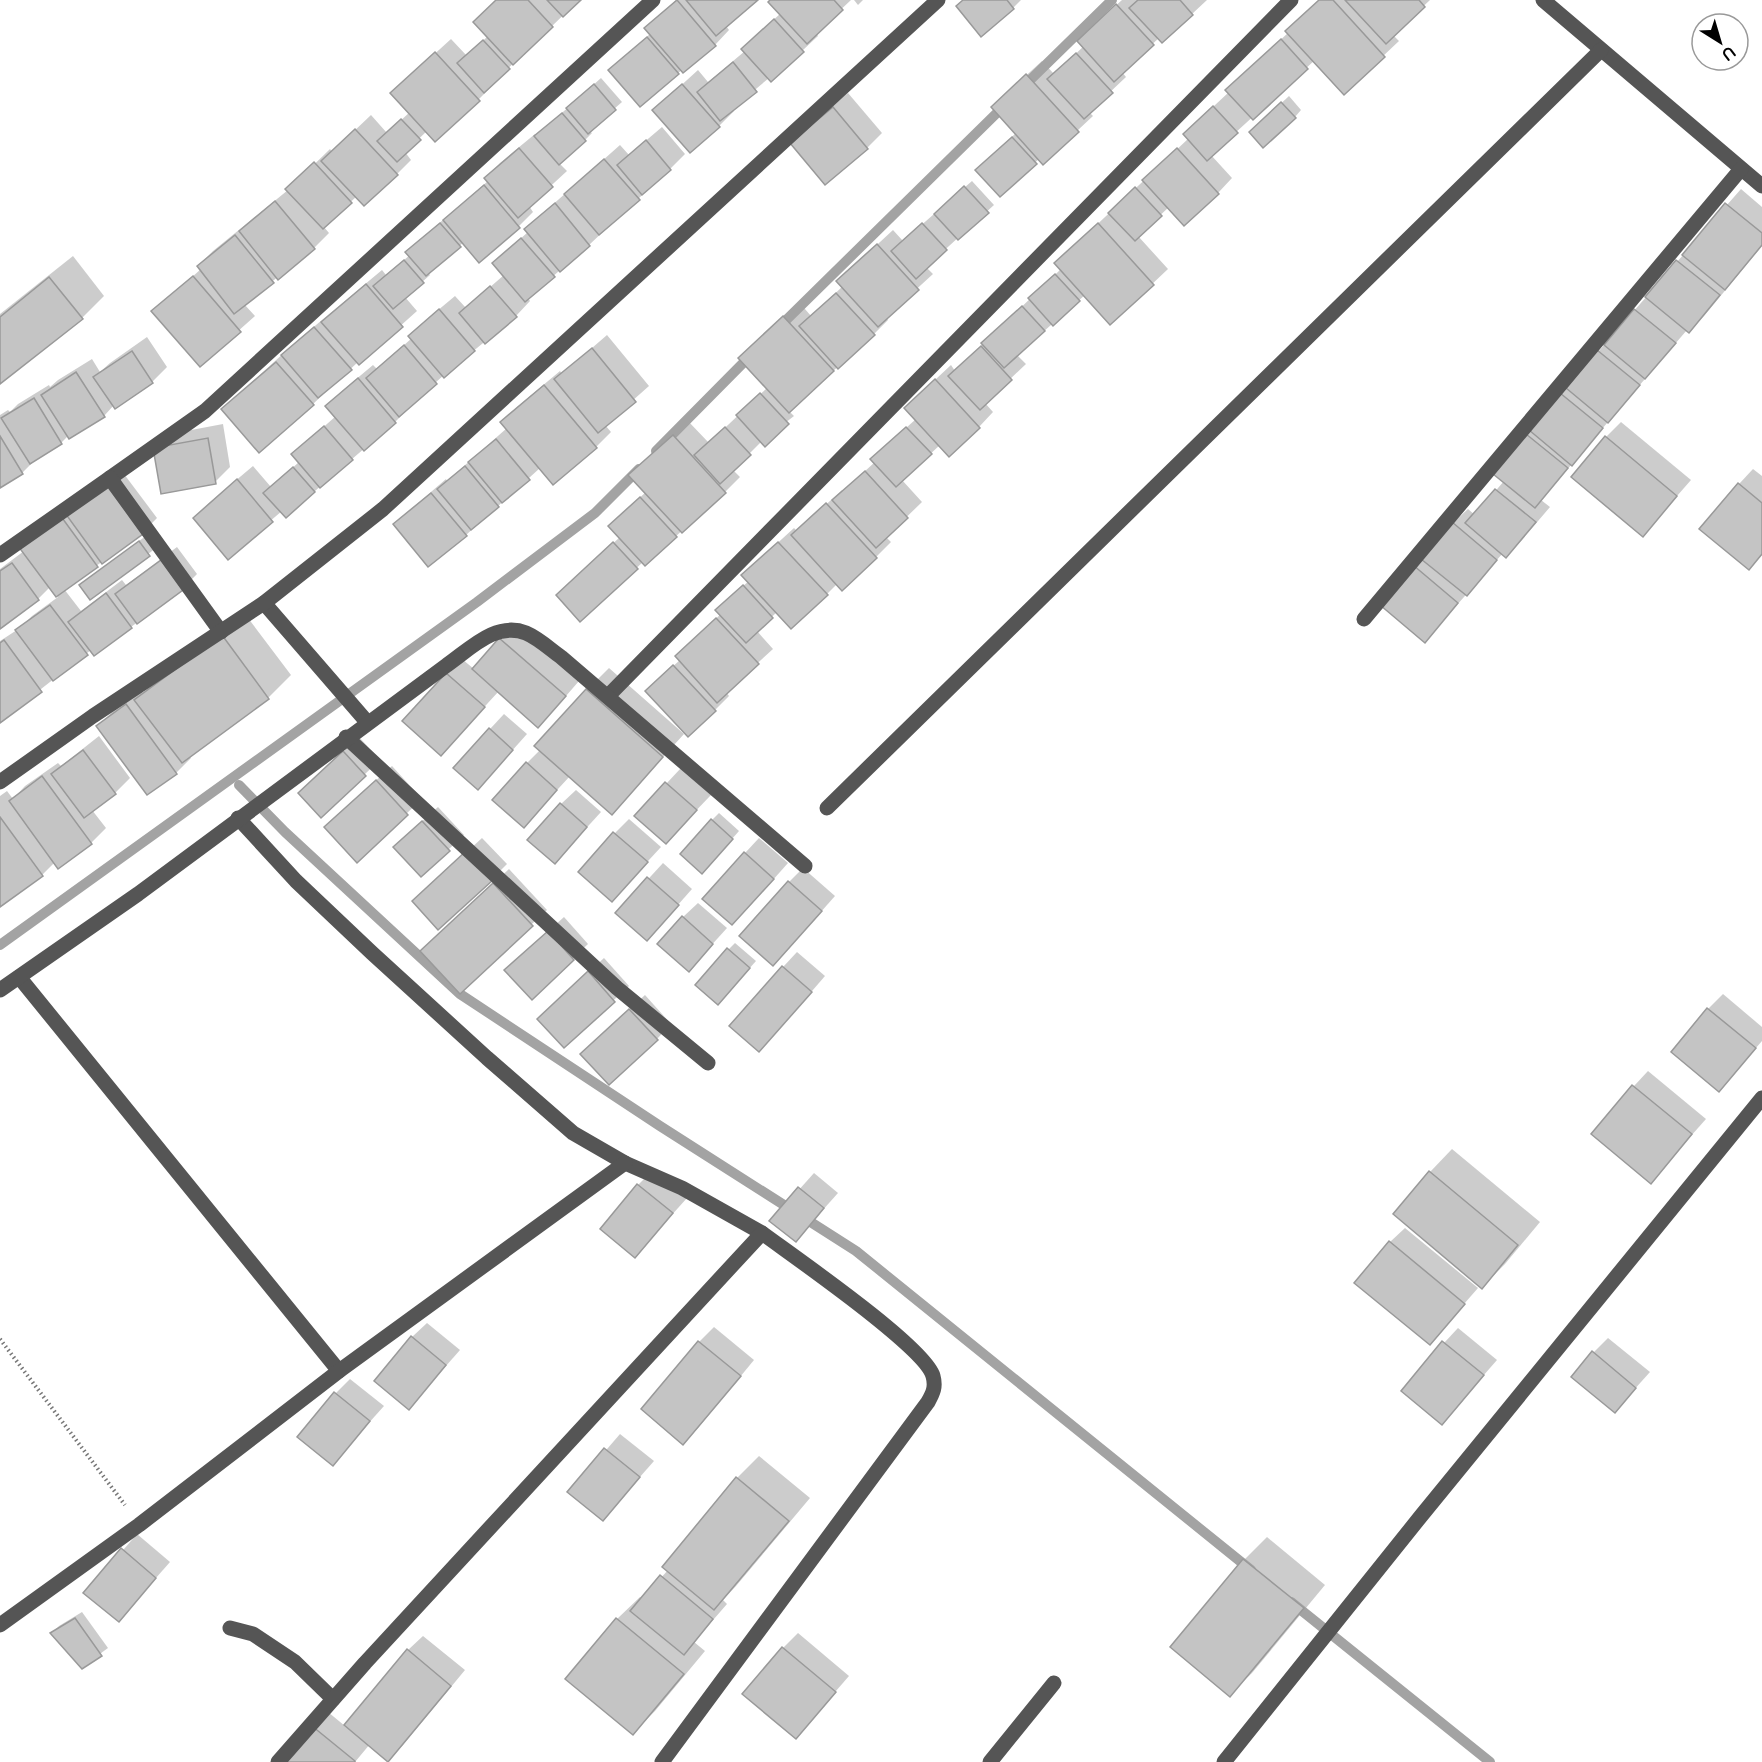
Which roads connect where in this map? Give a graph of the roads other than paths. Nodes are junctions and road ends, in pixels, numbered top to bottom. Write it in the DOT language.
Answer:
graph roads {
  1 [pos="653,0"];
  2 [pos="938,0"];
  3 [pos="1291,0"];
  4 [pos="1543,0"];
  5 [pos="1601,50"];
  6 [pos="1741,170"];
  7 [pos="1762,186"];
  8 [pos="110,478"];
  9 [pos="0,555"];
  10 [pos="264,603"];
  11 [pos="1364,619"];
  12 [pos="221,632"];
  13 [pos="608,696"];
  14 [pos="367,722"];
  15 [pos="346,737"];
  16 [pos="0,782"];
  17 [pos="827,808"];
  18 [pos="238,818"];
  19 [pos="805,866"];
  20 [pos="19,977"];
  21 [pos="0,990"];
  22 [pos="708,1063"];
  23 [pos="1762,1098"];
  24 [pos="625,1163"];
  25 [pos="762,1233"];
  26 [pos="339,1371"];
  27 [pos="0,1625"];
  28 [pos="230,1628"];
  29 [pos="1054,1683"];
  30 [pos="333,1700"];
  31 [pos="278,1762"];
  32 [pos="662,1762"];
  33 [pos="990,1762"];
  34 [pos="1224,1762"];
  1 -- 8 [label="street"];
  2 -- 10 [label="street"];
  3 -- 13 [label="street"];
  4 -- 5 [label="street"];
  5 -- 6 [label="street"];
  5 -- 17 [label="street"];
  6 -- 7 [label="street"];
  6 -- 11 [label="street"];
  8 -- 9 [label="street"];
  8 -- 12 [label="street"];
  10 -- 12 [label="street"];
  10 -- 14 [label="street"];
  12 -- 16 [label="street"];
  13 -- 14 [label="street"];
  13 -- 19 [label="street"];
  14 -- 15 [label="street"];
  15 -- 18 [label="street"];
  15 -- 22 [label="street"];
  18 -- 20 [label="street"];
  18 -- 24 [label="street"];
  20 -- 21 [label="street"];
  20 -- 26 [label="street"];
  23 -- 34 [label="street"];
  24 -- 25 [label="street"];
  24 -- 26 [label="street"];
  25 -- 30 [label="street"];
  25 -- 32 [label="street"];
  26 -- 27 [label="street"];
  28 -- 30 [label="street"];
  29 -- 33 [label="street"];
  30 -- 31 [label="street"];
}
